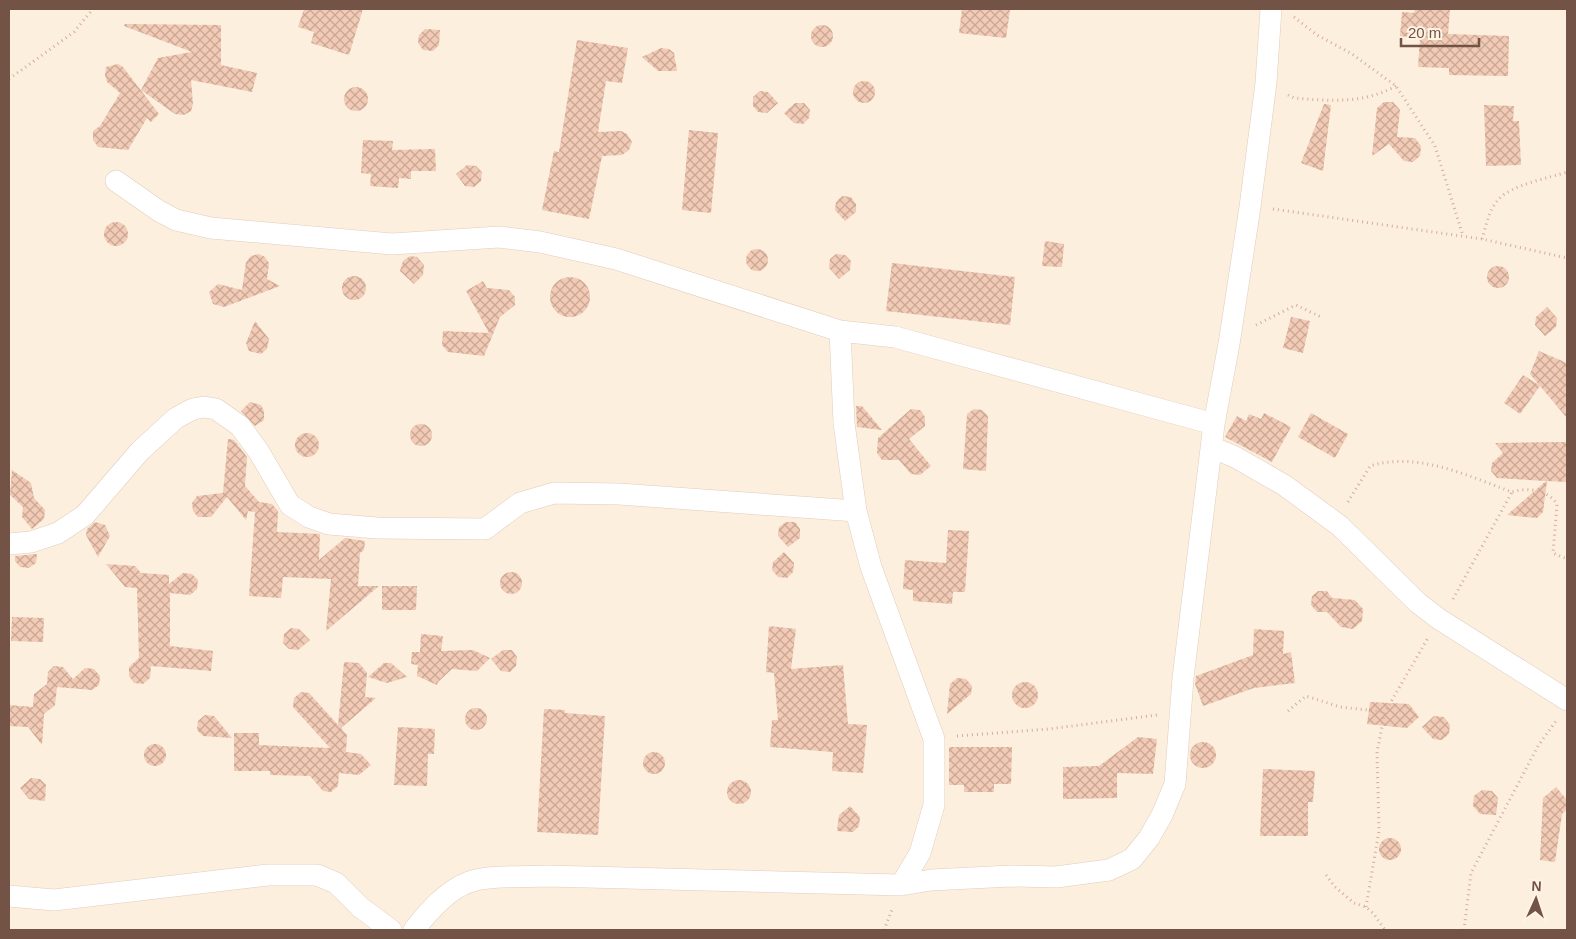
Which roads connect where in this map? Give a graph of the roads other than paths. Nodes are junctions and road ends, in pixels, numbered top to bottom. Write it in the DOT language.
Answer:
graph roads {
  1 [pos="1281,11"];
  2 [pos="116,181"];
  3 [pos="840,331"];
  4 [pos="1214,424"];
  5 [pos="1211,447"];
  6 [pos="856,511"];
  7 [pos="9,544"];
  8 [pos="1564,707"];
  9 [pos="901,885"];
  10 [pos="9,896"];
  11 [pos="391,930"];
  12 [pos="414,930"];
  1 -- 4 [label="street"];
  2 -- 3 [label="street"];
  3 -- 4 [label="street"];
  3 -- 6 [label="street"];
  4 -- 5 [label="street"];
  5 -- 8 [label="street"];
  5 -- 9 [label="street"];
  6 -- 7 [label="street"];
  6 -- 9 [label="street"];
  9 -- 12 [label="street"];
  10 -- 11 [label="street"];
}
